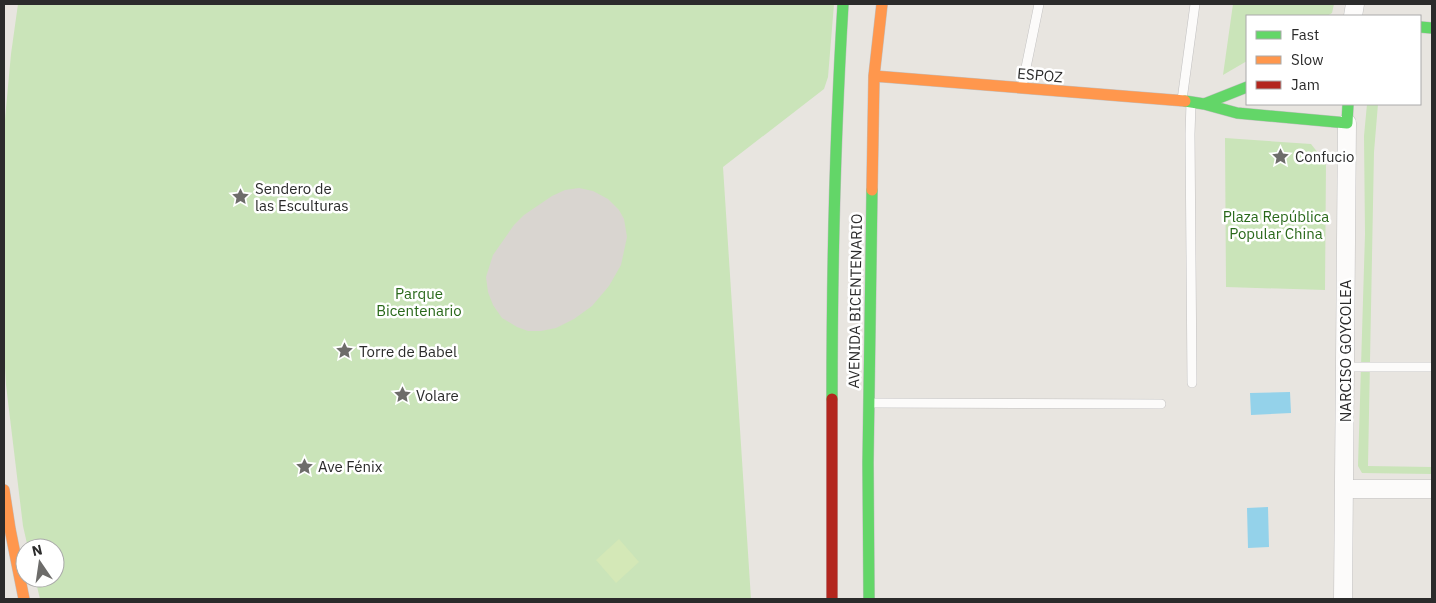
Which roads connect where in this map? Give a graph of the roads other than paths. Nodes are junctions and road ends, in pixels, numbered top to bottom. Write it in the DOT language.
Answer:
graph roads {
  1 [pos="843,4"];
  2 [pos="882,4"];
  3 [pos="1039,4"];
  4 [pos="1195,4"];
  5 [pos="874,76"];
  6 [pos="1246,87"];
  7 [pos="1022,88"];
  8 [pos="1187,102"];
  9 [pos="1204,104"];
  10 [pos="1348,105"];
  11 [pos="1347,123"];
  12 [pos="1345,367"];
  13 [pos="1432,367"];
  14 [pos="1192,383"];
  15 [pos="869,403"];
  16 [pos="1161,404"];
  17 [pos="1344,489"];
  18 [pos="1432,489"];
  19 [pos="4,490"];
  20 [pos="24,599"];
  21 [pos="832,599"];
  22 [pos="870,599"];
  23 [pos="1343,599"];
  1 -- 21 [label="main road, AVENIDA BICENTENARIO"];
  2 -- 5 [label="main road, AVENIDA BICENTENARIO"];
  3 -- 7 [label="lane"];
  4 -- 8 [label="lane"];
  5 -- 7 [label="main road, ESPOZ"];
  5 -- 15 [label="main road, AVENIDA BICENTENARIO"];
  6 -- 9 [label="main road"];
  7 -- 8 [label="main road, ESPOZ"];
  8 -- 9 [label="main road, ESPOZ"];
  8 -- 14 [label="lane"];
  9 -- 11 [label="main road, ESPOZ"];
  10 -- 11 [label="main road, NARCISO GOYCOLEA"];
  11 -- 12 [label="street, NARCISO GOYCOLEA"];
  12 -- 13 [label="lane"];
  12 -- 17 [label="street, NARCISO GOYCOLEA"];
  15 -- 16 [label="lane"];
  15 -- 22 [label="main road, AVENIDA BICENTENARIO"];
  17 -- 18 [label="street"];
  17 -- 23 [label="street, NARCISO GOYCOLEA"];
  19 -- 20 [label="main road"];
}
